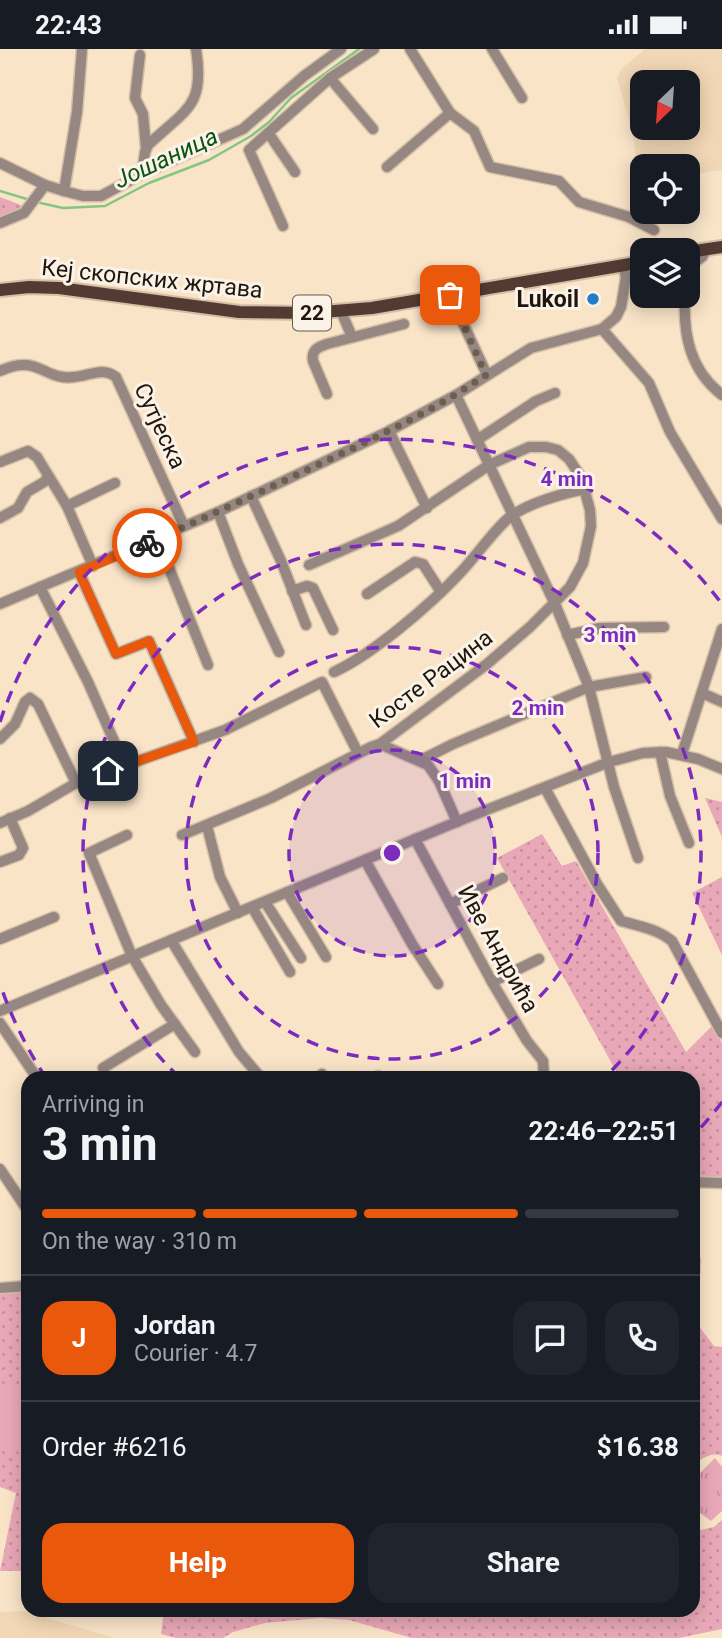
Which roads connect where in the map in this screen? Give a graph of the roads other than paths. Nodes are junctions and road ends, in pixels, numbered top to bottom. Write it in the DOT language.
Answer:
graph roads {
  1 [pos="82,49"];
  2 [pos="196,49"];
  3 [pos="341,49"];
  4 [pos="374,49"];
  5 [pos="410,49"];
  6 [pos="492,49"];
  7 [pos="140,55"];
  8 [pos="330,78"];
  9 [pos="522,98"];
  10 [pos="450,113"];
  11 [pos="373,129"];
  12 [pos="269,134"];
  13 [pos="146,148"];
  14 [pos="1,163"];
  15 [pos="387,167"];
  16 [pos="295,172"];
  17 [pos="142,174"];
  18 [pos="43,188"];
  19 [pos="64,191"];
  20 [pos="0,223"];
  21 [pos="283,226"];
  22 [pos="654,230"];
  23 [pos="722,247"];
  24 [pos="706,250"];
  25 [pos="700,251"];
  26 [pos="700,258"];
  27 [pos="630,264"];
  28 [pos="623,266"];
  29 [pos="0,291"];
  30 [pos="450,295"];
  31 [pos="686,308"];
  32 [pos="341,311"];
  33 [pos="404,324"];
  34 [pos="602,329"];
  35 [pos="352,337"];
  36 [pos="0,371"];
  37 [pos="486,375"];
  38 [pos="555,393"];
  39 [pos="327,394"];
  40 [pos="456,395"];
  41 [pos="722,395"];
  42 [pos="389,431"];
  43 [pos="477,440"];
  44 [pos="0,462"];
  45 [pos="489,465"];
  46 [pos="48,477"];
  47 [pos="115,483"];
  48 [pos="585,489"];
  49 [pos="251,496"];
  50 [pos="67,506"];
  51 [pos="427,508"];
  52 [pos="218,512"];
  53 [pos="512,515"];
  54 [pos="0,518"];
  55 [pos="722,519"];
  56 [pos="184,526"];
  57 [pos="157,538"];
  58 [pos="309,565"];
  59 [pos="93,566"];
  60 [pos="79,572"];
  61 [pos="40,587"];
  62 [pos="292,591"];
  63 [pos="441,592"];
  64 [pos="367,594"];
  65 [pos="0,604"];
  66 [pos="555,604"];
  67 [pos="306,625"];
  68 [pos="664,627"];
  69 [pos="333,630"];
  70 [pos="721,633"];
  71 [pos="568,635"];
  72 [pos="279,652"];
  73 [pos="208,665"];
  74 [pos="334,672"];
  75 [pos="646,677"];
  76 [pos="589,687"];
  77 [pos="702,693"];
  78 [pos="722,702"];
  79 [pos="0,739"];
  80 [pos="194,742"];
  81 [pos="380,744"];
  82 [pos="660,752"];
  83 [pos="358,753"];
  84 [pos="682,754"];
  85 [pos="421,760"];
  86 [pos="609,762"];
  87 [pos="125,766"];
  88 [pos="722,769"];
  89 [pos="76,782"];
  90 [pos="544,788"];
  91 [pos="5,821"];
  92 [pos="457,822"];
  93 [pos="208,826"];
  94 [pos="127,835"];
  95 [pos="182,835"];
  96 [pos="415,839"];
  97 [pos="689,843"];
  98 [pos="638,858"];
  99 [pos="365,860"];
  100 [pos="0,862"];
  101 [pos="503,878"];
  102 [pos="287,892"];
  103 [pos="265,902"];
  104 [pos="450,904"];
  105 [pos="252,907"];
  106 [pos="238,913"];
  107 [pos="54,917"];
  108 [pos="0,939"];
  109 [pos="171,940"];
  110 [pos="132,957"];
  111 [pos="326,957"];
  112 [pos="301,958"];
  113 [pos="540,959"];
  114 [pos="290,972"];
  115 [pos="492,982"];
  116 [pos="438,984"];
  117 [pos="0,1011"];
  118 [pos="0,1023"];
  119 [pos="175,1024"];
  120 [pos="722,1033"];
  121 [pos="195,1052"];
  122 [pos="103,1068"];
  123 [pos="32,1071"];
  124 [pos="255,1071"];
  125 [pos="544,1071"];
  126 [pos="0,1169"];
  127 [pos="700,1182"];
  128 [pos="722,1184"];
  129 [pos="21,1200"];
  130 [pos="21,1286"];
  131 [pos="0,1288"];
  1 -- 19 [label="street"];
  2 -- 13 [label="street"];
  3 -- 17 [label="street"];
  4 -- 8 [label="street"];
  5 -- 10 [label="street"];
  6 -- 9 [label="street"];
  7 -- 13 [label="street"];
  8 -- 11 [label="street"];
  8 -- 12 [label="street"];
  10 -- 15 [label="street"];
  10 -- 22 [label="street"];
  12 -- 16 [label="street"];
  12 -- 21 [label="street"];
  13 -- 17 [label="street"];
  14 -- 18 [label="street"];
  17 -- 19 [label="street"];
  18 -- 19 [label="street"];
  18 -- 20 [label="street"];
  23 -- 24 [label="main road"];
  24 -- 25 [label="main road"];
  24 -- 26 [label="street"];
  27 -- 28 [label="main road, 22"];
  28 -- 30 [label="main road, Кеј скопских жртава / 22"];
  28 -- 34 [label="street"];
  29 -- 32 [label="main road, Кеј скопских жртава / 22"];
  30 -- 32 [label="main road, Кеј скопских жртава / 22"];
  30 -- 37 [label="street"];
  31 -- 41 [label="street"];
  32 -- 35 [label="street"];
  33 -- 35 [label="street"];
  34 -- 37 [label="street"];
  34 -- 55 [label="street"];
  35 -- 39 [label="street"];
  36 -- 56 [label="street, Сутјеска"];
  37 -- 40 [label="street"];
  38 -- 43 [label="street"];
  40 -- 42 [label="street"];
  40 -- 43 [label="street"];
  42 -- 49 [label="street"];
  42 -- 51 [label="street"];
  43 -- 45 [label="street"];
  44 -- 46 [label="street"];
  45 -- 48 [label="street, Косте Рацина"];
  45 -- 51 [label="street"];
  45 -- 53 [label="street"];
  46 -- 50 [label="street"];
  46 -- 54 [label="street"];
  47 -- 50 [label="street"];
  48 -- 53 [label="street"];
  48 -- 66 [label="street, Косте Рацина"];
  49 -- 52 [label="street"];
  49 -- 62 [label="street"];
  50 -- 59 [label="street"];
  51 -- 58 [label="street"];
  52 -- 56 [label="street"];
  52 -- 72 [label="street"];
  53 -- 63 [label="street"];
  53 -- 66 [label="street"];
  56 -- 57 [label="street"];
  57 -- 59 [label="street"];
  57 -- 73 [label="street"];
  59 -- 60 [label="street"];
  60 -- 61 [label="street"];
  60 -- 80 [label="street"];
  61 -- 65 [label="street"];
  61 -- 87 [label="street"];
  62 -- 67 [label="street"];
  62 -- 69 [label="street"];
  63 -- 64 [label="street"];
  63 -- 74 [label="street"];
  66 -- 71 [label="street"];
  66 -- 81 [label="street, Косте Рацина"];
  68 -- 71 [label="street"];
  70 -- 77 [label="street"];
  71 -- 76 [label="street"];
  75 -- 76 [label="street"];
  76 -- 85 [label="street"];
  76 -- 86 [label="street"];
  77 -- 78 [label="street"];
  77 -- 84 [label="street"];
  79 -- 89 [label="street"];
  80 -- 83 [label="street"];
  80 -- 87 [label="street"];
  81 -- 83 [label="street, Косте Рацина"];
  81 -- 85 [label="street"];
  82 -- 84 [label="street"];
  82 -- 86 [label="street"];
  82 -- 97 [label="street"];
  83 -- 93 [label="street, Косте Рацина"];
  84 -- 88 [label="street"];
  85 -- 92 [label="street"];
  86 -- 90 [label="street"];
  86 -- 98 [label="street"];
  87 -- 89 [label="street"];
  89 -- 91 [label="street"];
  90 -- 92 [label="street"];
  90 -- 120 [label="street"];
  91 -- 100 [label="street"];
  92 -- 96 [label="street"];
  93 -- 95 [label="street, Косте Рацина"];
  93 -- 106 [label="street"];
  94 -- 110 [label="street"];
  96 -- 99 [label="street"];
  96 -- 104 [label="street, Иве Андрића"];
  99 -- 102 [label="street"];
  99 -- 116 [label="street"];
  101 -- 104 [label="street"];
  102 -- 103 [label="street"];
  102 -- 111 [label="street"];
  103 -- 105 [label="street"];
  103 -- 112 [label="street"];
  104 -- 115 [label="street, Иве Андрића"];
  105 -- 106 [label="street"];
  105 -- 114 [label="street"];
  106 -- 109 [label="street"];
  107 -- 108 [label="street"];
  109 -- 110 [label="street"];
  109 -- 124 [label="street"];
  110 -- 117 [label="street"];
  110 -- 119 [label="street"];
  113 -- 115 [label="street"];
  115 -- 125 [label="street, Иве Андрића"];
  118 -- 123 [label="street"];
  119 -- 121 [label="street"];
  119 -- 122 [label="street"];
  126 -- 129 [label="street"];
  127 -- 128 [label="street"];
  130 -- 131 [label="street"];
}
